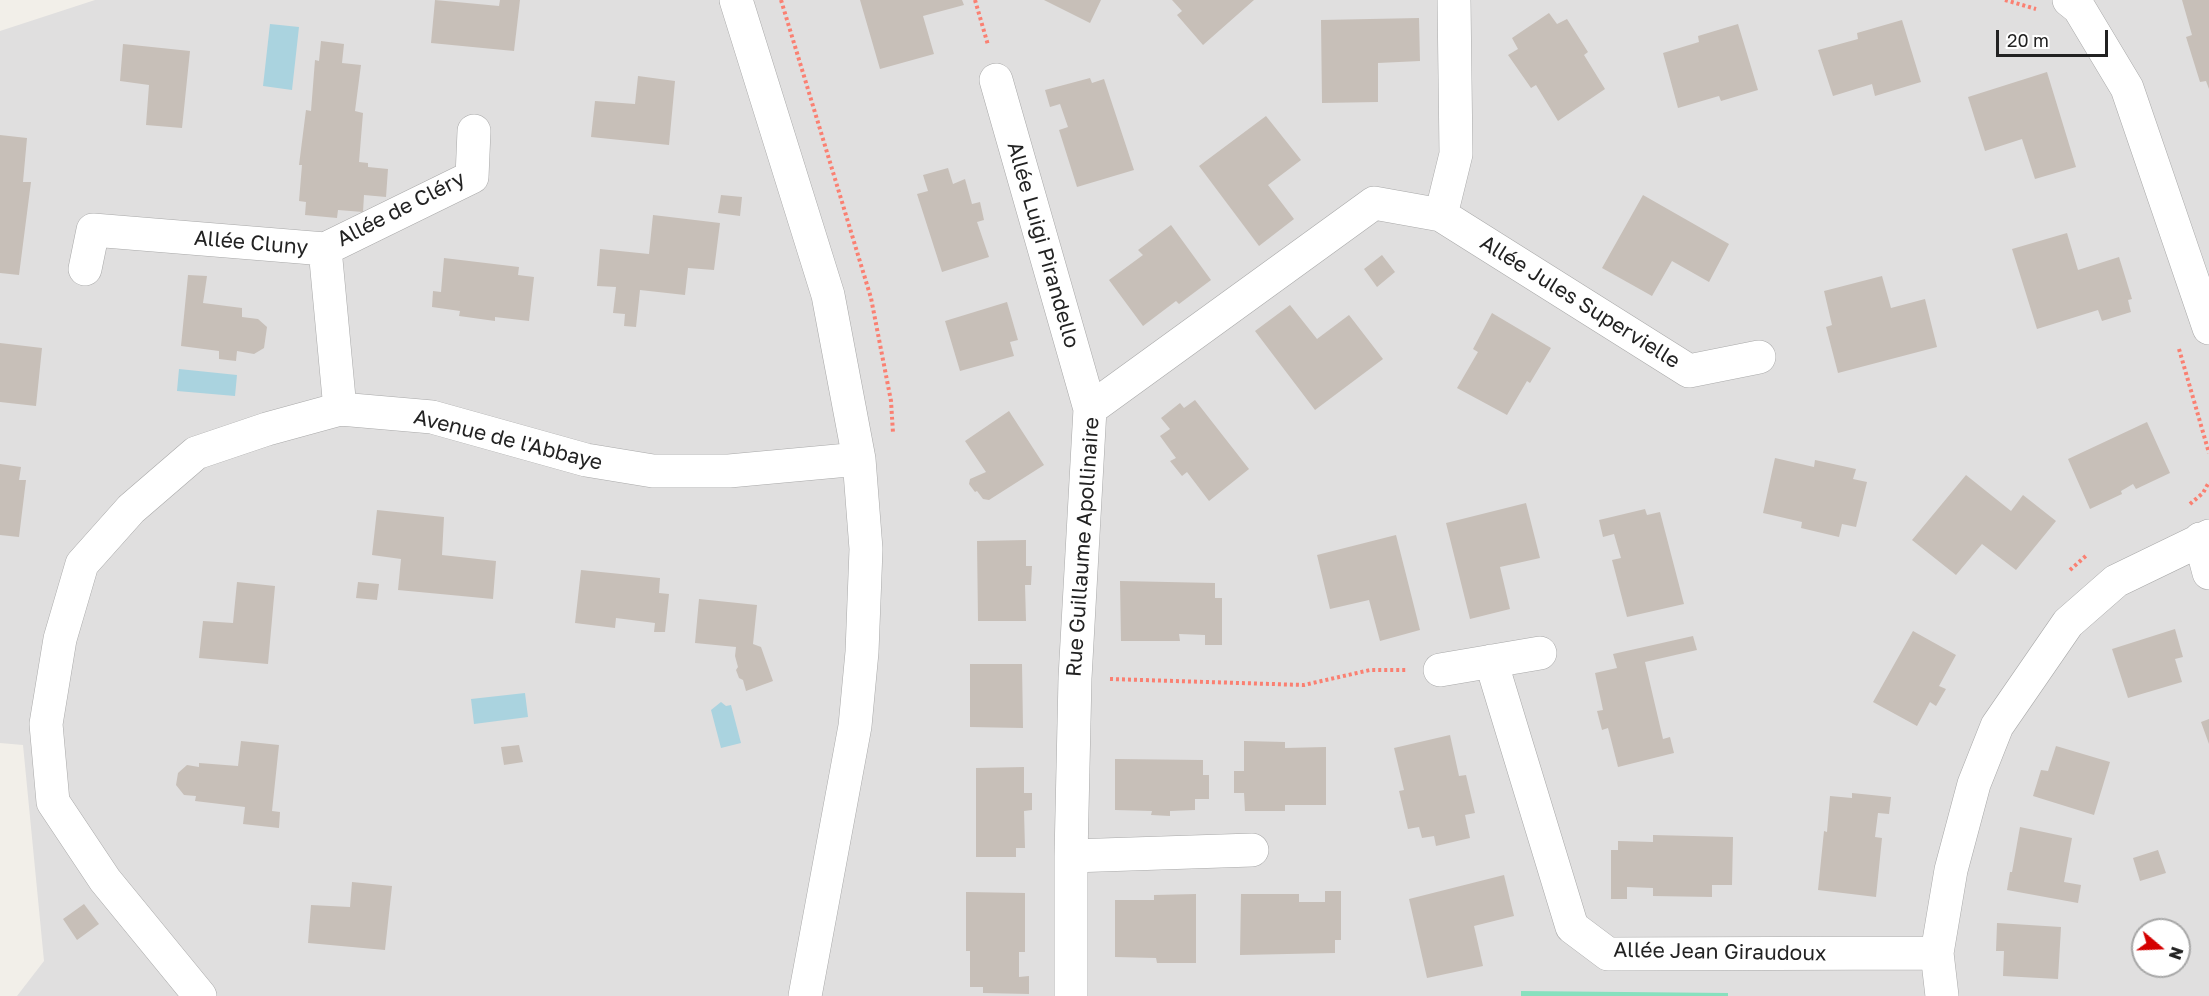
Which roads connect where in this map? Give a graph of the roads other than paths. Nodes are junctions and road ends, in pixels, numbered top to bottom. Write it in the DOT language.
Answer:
graph roads {
  1 [pos="736,0"];
  2 [pos="1454,0"];
  3 [pos="2068,0"];
  4 [pos="996,80"];
  5 [pos="474,131"];
  6 [pos="1441,215"];
  7 [pos="325,249"];
  8 [pos="85,269"];
  9 [pos="2209,328"];
  10 [pos="1759,357"];
  11 [pos="340,409"];
  12 [pos="1090,409"];
  13 [pos="860,459"];
  14 [pos="2204,537"];
  15 [pos="2209,573"];
  16 [pos="1540,653"];
  17 [pos="1491,661"];
  18 [pos="1440,670"];
  19 [pos="1252,850"];
  20 [pos="1071,856"];
  21 [pos="1936,953"];
  22 [pos="200,996"];
  23 [pos="806,996"];
  24 [pos="1071,996"];
  25 [pos="1942,996"];
  1 -- 13 [label="street"];
  2 -- 6 [label="street"];
  3 -- 9 [label="street"];
  4 -- 12 [label="street, Allée Luigi Pirandello"];
  5 -- 7 [label="street, Allée de Cléry"];
  6 -- 10 [label="street, Allée Jules Supervielle"];
  6 -- 12 [label="street, Rue Guillaume Apollinaire"];
  7 -- 8 [label="street, Allée Cluny"];
  7 -- 11 [label="street, Allée Cluny"];
  11 -- 13 [label="street, Avenue de l'Abbaye"];
  11 -- 22 [label="street, Avenue de l'Abbaye"];
  12 -- 20 [label="street, Rue Guillaume Apollinaire"];
  13 -- 23 [label="street"];
  14 -- 15 [label="street"];
  14 -- 21 [label="street"];
  16 -- 17 [label="street"];
  17 -- 18 [label="street"];
  17 -- 21 [label="street, Allée Jean Giraudoux"];
  19 -- 20 [label="street"];
  20 -- 24 [label="street, Rue Guillaume Apollinaire"];
  21 -- 25 [label="street"];
}
